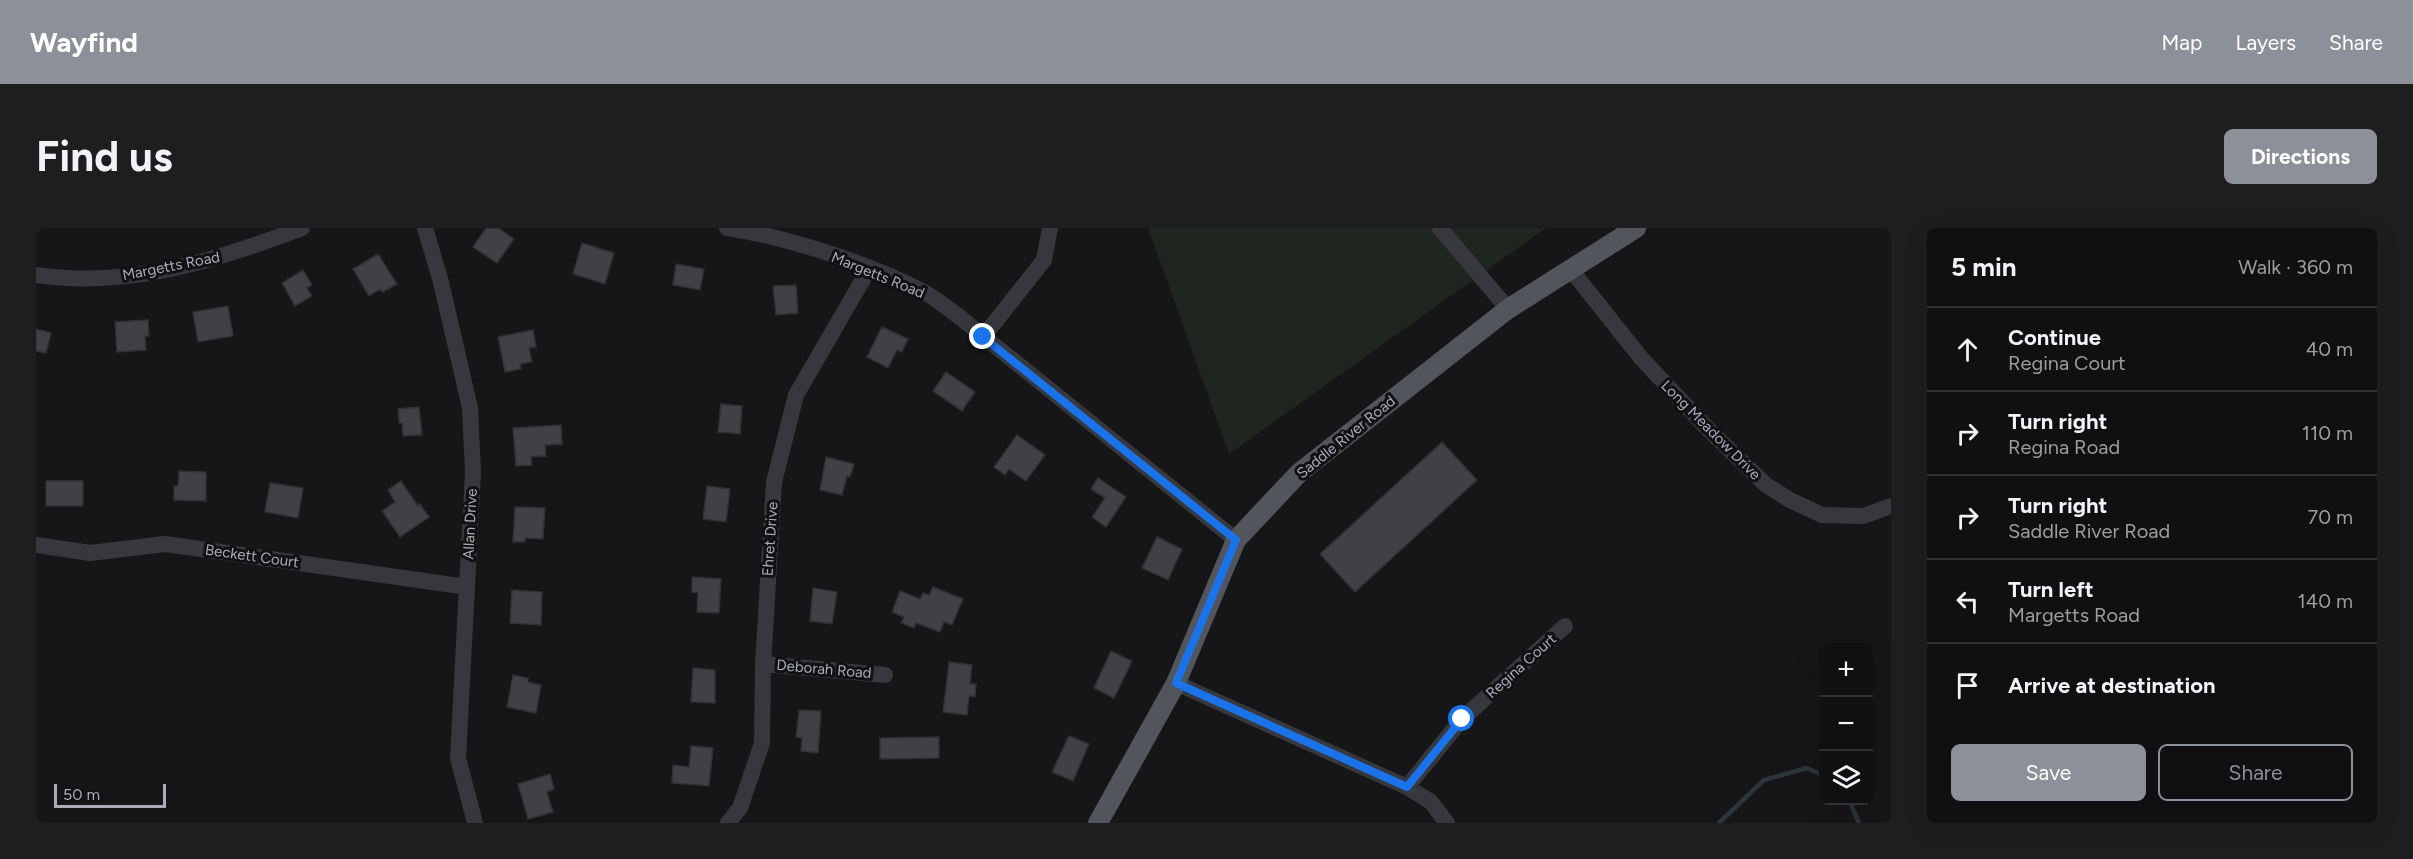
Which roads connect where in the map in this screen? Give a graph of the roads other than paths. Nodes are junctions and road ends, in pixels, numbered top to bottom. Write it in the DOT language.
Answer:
graph roads {
  1 [pos="302,228"];
  2 [pos="425,228"];
  3 [pos="727,228"];
  4 [pos="1050,228"];
  5 [pos="1440,228"];
  6 [pos="1636,228"];
  7 [pos="869,269"];
  8 [pos="1572,271"];
  9 [pos="36,275"];
  10 [pos="1508,309"];
  11 [pos="983,337"];
  12 [pos="1891,506"];
  13 [pos="1236,540"];
  14 [pos="36,545"];
  15 [pos="467,587"];
  16 [pos="1565,626"];
  17 [pos="763,664"];
  18 [pos="885,675"];
  19 [pos="1176,683"];
  20 [pos="1407,787"];
  21 [pos="475,823"];
  22 [pos="728,823"];
  23 [pos="1098,823"];
  24 [pos="1447,823"];
  1 -- 9 [label="street, Margetts Road"];
  2 -- 15 [label="street, Allan Drive"];
  3 -- 7 [label="street, Margetts Road"];
  4 -- 11 [label="street"];
  5 -- 10 [label="street"];
  6 -- 8 [label="main road, Saddle River Road"];
  7 -- 11 [label="street, Margetts Road"];
  7 -- 17 [label="street, Ehret Drive"];
  8 -- 10 [label="main road, Saddle River Road"];
  8 -- 12 [label="street, Long Meadow Drive"];
  10 -- 13 [label="main road, Saddle River Road"];
  11 -- 13 [label="street, Margetts Road"];
  13 -- 19 [label="main road, Saddle River Road"];
  14 -- 15 [label="street, Beckett Court"];
  15 -- 21 [label="street, Allan Drive"];
  16 -- 20 [label="street, Regina Court"];
  17 -- 18 [label="street, Deborah Road"];
  17 -- 22 [label="street, Ehret Drive"];
  19 -- 20 [label="street"];
  19 -- 23 [label="main road, Saddle River Road"];
  20 -- 24 [label="street"];
}
